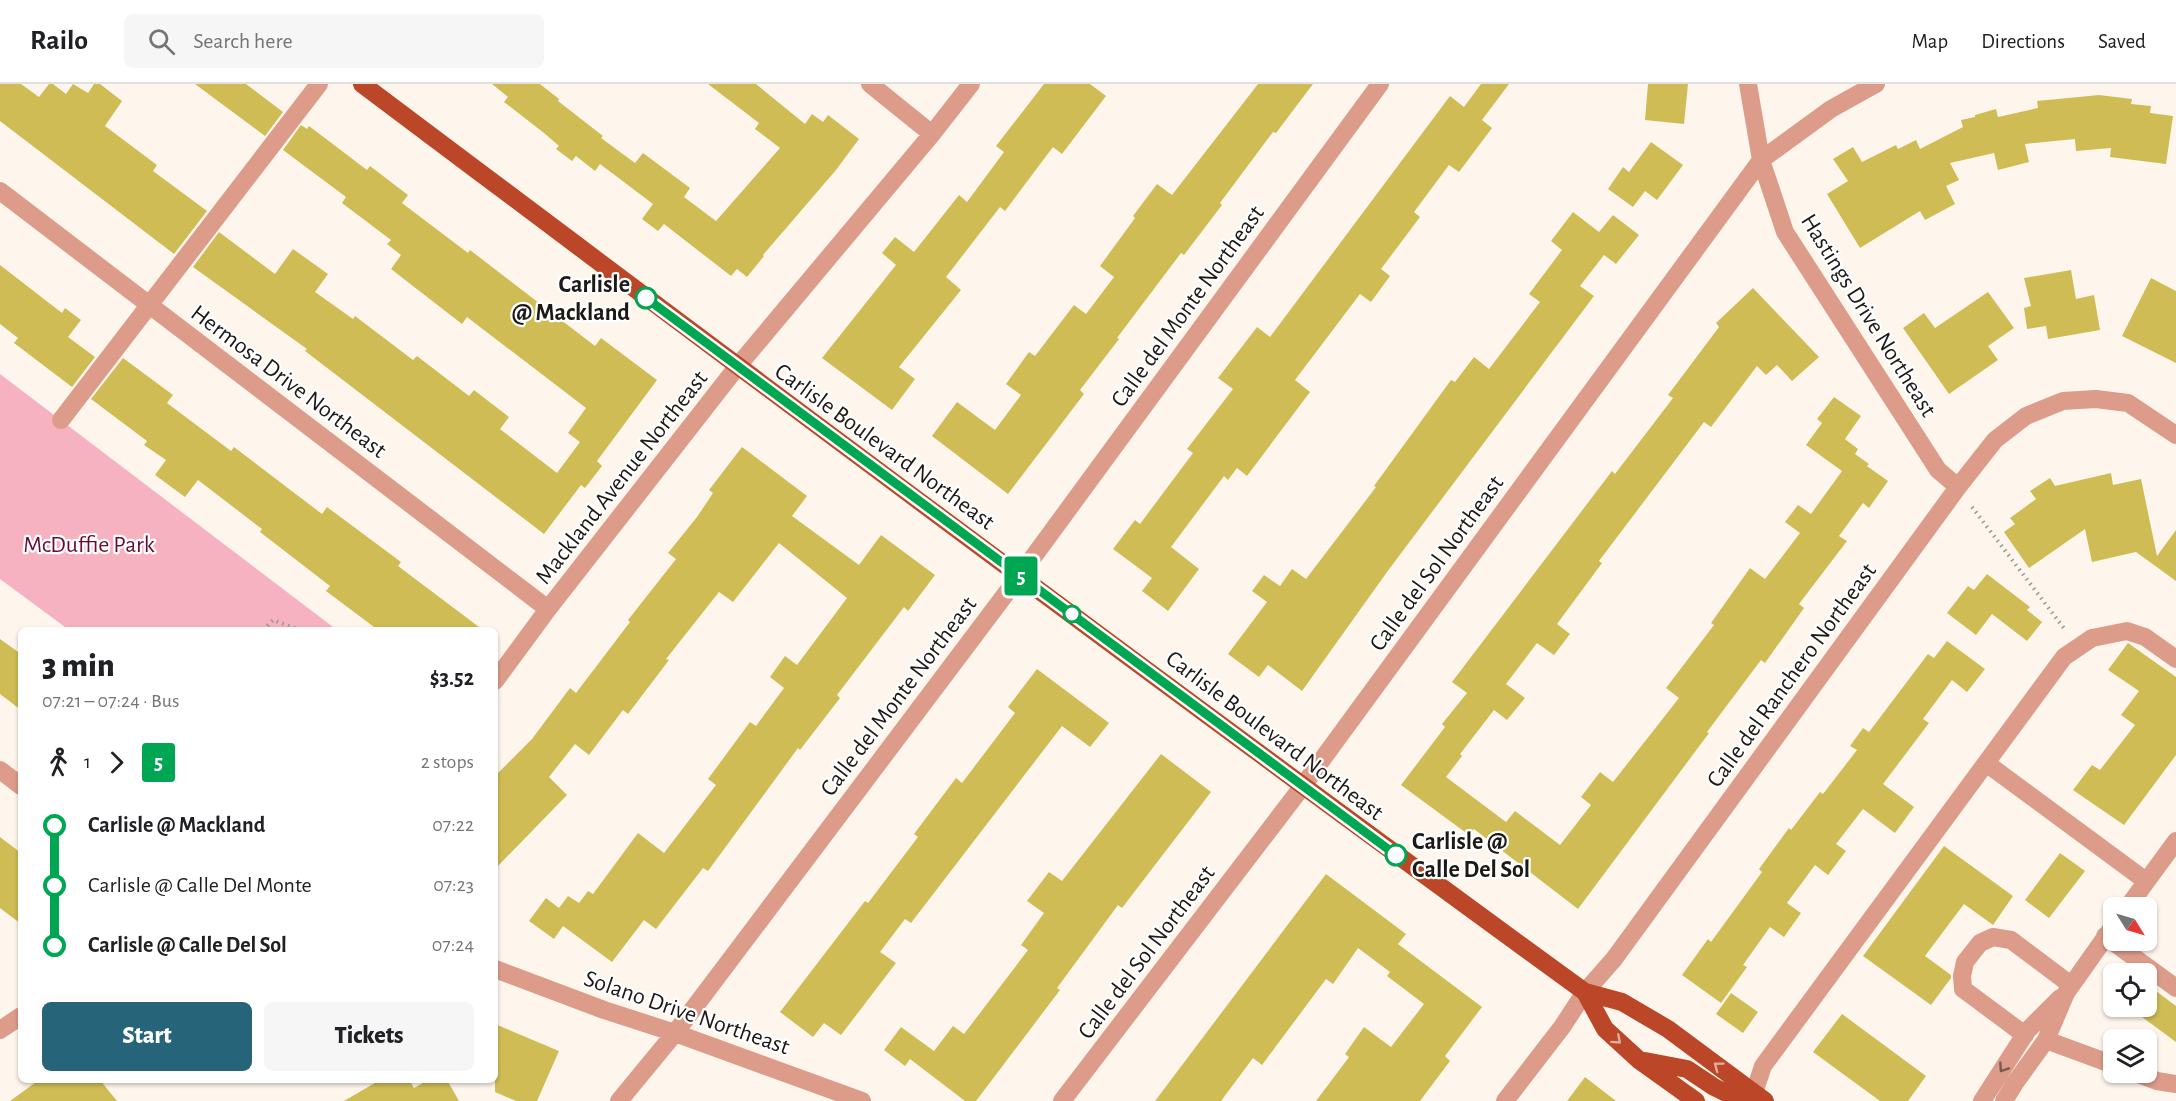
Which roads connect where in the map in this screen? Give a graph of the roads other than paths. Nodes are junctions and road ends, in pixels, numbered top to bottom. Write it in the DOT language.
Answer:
graph roads {
  1 [pos="319,84"];
  2 [pos="362,84"];
  3 [pos="870,84"];
  4 [pos="971,84"];
  5 [pos="1380,84"];
  6 [pos="1748,84"];
  7 [pos="1876,84"];
  8 [pos="932,134"];
  9 [pos="1761,160"];
  10 [pos="0,192"];
  11 [pos="148,304"];
  12 [pos="737,367"];
  13 [pos="61,420"];
  14 [pos="2176,435"];
  15 [pos="1958,487"];
  16 [pos="1020,575"];
  17 [pos="549,609"];
  18 [pos="2176,658"];
  19 [pos="498,677"];
  20 [pos="1986,763"];
  21 [pos="0,770"];
  22 [pos="18,784"];
  23 [pos="1302,787"];
  24 [pos="2176,841"];
  25 [pos="2146,881"];
  26 [pos="2135,897"];
  27 [pos="2103,939"];
  28 [pos="2133,951"];
  29 [pos="498,970"];
  30 [pos="2176,988"];
  31 [pos="2068,989"];
  32 [pos="1584,992"];
  33 [pos="18,1018"];
  34 [pos="0,1030"];
  35 [pos="675,1033"];
  36 [pos="2025,1035"];
  37 [pos="2046,1040"];
  38 [pos="1640,1061"];
  39 [pos="2103,1061"];
  40 [pos="2157,1081"];
  41 [pos="2176,1084"];
  42 [pos="1760,1097"];
  43 [pos="1983,1097"];
  44 [pos="619,1101"];
  45 [pos="862,1101"];
  46 [pos="1062,1101"];
  47 [pos="1505,1101"];
  48 [pos="1696,1101"];
  49 [pos="2004,1101"];
  1 -- 11 [label="street"];
  2 -- 12 [label="main road, Carlisle Boulevard Northeast"];
  3 -- 8 [label="street"];
  4 -- 8 [label="street, Mackland Avenue Northeast"];
  5 -- 16 [label="street, Calle del Monte Northeast"];
  6 -- 9 [label="street, Hastings Drive Northeast"];
  7 -- 9 [label="street, Calle del Sol Northeast"];
  8 -- 12 [label="street, Mackland Avenue Northeast"];
  9 -- 15 [label="street, Hastings Drive Northeast"];
  9 -- 23 [label="street, Calle del Sol Northeast"];
  10 -- 11 [label="street, Hermosa Drive Northeast"];
  11 -- 13 [label="street"];
  11 -- 17 [label="street, Hermosa Drive Northeast"];
  12 -- 16 [label="main road, Carlisle Boulevard Northeast"];
  12 -- 17 [label="street, Mackland Avenue Northeast"];
  14 -- 15 [label="street, Calle del Ranchero Northeast"];
  15 -- 32 [label="street, Calle del Ranchero Northeast"];
  16 -- 23 [label="main road, Carlisle Boulevard Northeast"];
  16 -- 35 [label="street, Calle del Monte Northeast"];
  17 -- 19 [label="street, Mackland Avenue Northeast"];
  18 -- 20 [label="street"];
  20 -- 25 [label="street"];
  20 -- 42 [label="street"];
  21 -- 22 [label="street"];
  23 -- 32 [label="main road, Carlisle Boulevard Northeast"];
  23 -- 46 [label="street, Calle del Sol Northeast"];
  24 -- 25 [label="street"];
  25 -- 26 [label="street"];
  27 -- 31 [label="street"];
  28 -- 30 [label="street"];
  29 -- 35 [label="street, Solano Drive Northeast"];
  31 -- 36 [label="street"];
  31 -- 36 [label="street"];
  31 -- 37 [label="street"];
  32 -- 38 [label="main road, Carlisle Boulevard Northeast, one-way"];
  42 -- 32 [label="main road, Carlisle Boulevard Northeast, one-way"];
  32 -- 47 [label="street, Calle del Ranchero Northeast"];
  33 -- 34 [label="street"];
  35 -- 44 [label="street, Calle del Monte Northeast"];
  35 -- 45 [label="street, Solano Drive Northeast"];
  36 -- 43 [label="street, one-way"];
  37 -- 39 [label="street"];
  37 -- 49 [label="street"];
  38 -- 42 [label="main road"];
  38 -- 48 [label="main road, Carlisle Boulevard Northeast"];
  40 -- 41 [label="street"];
}
